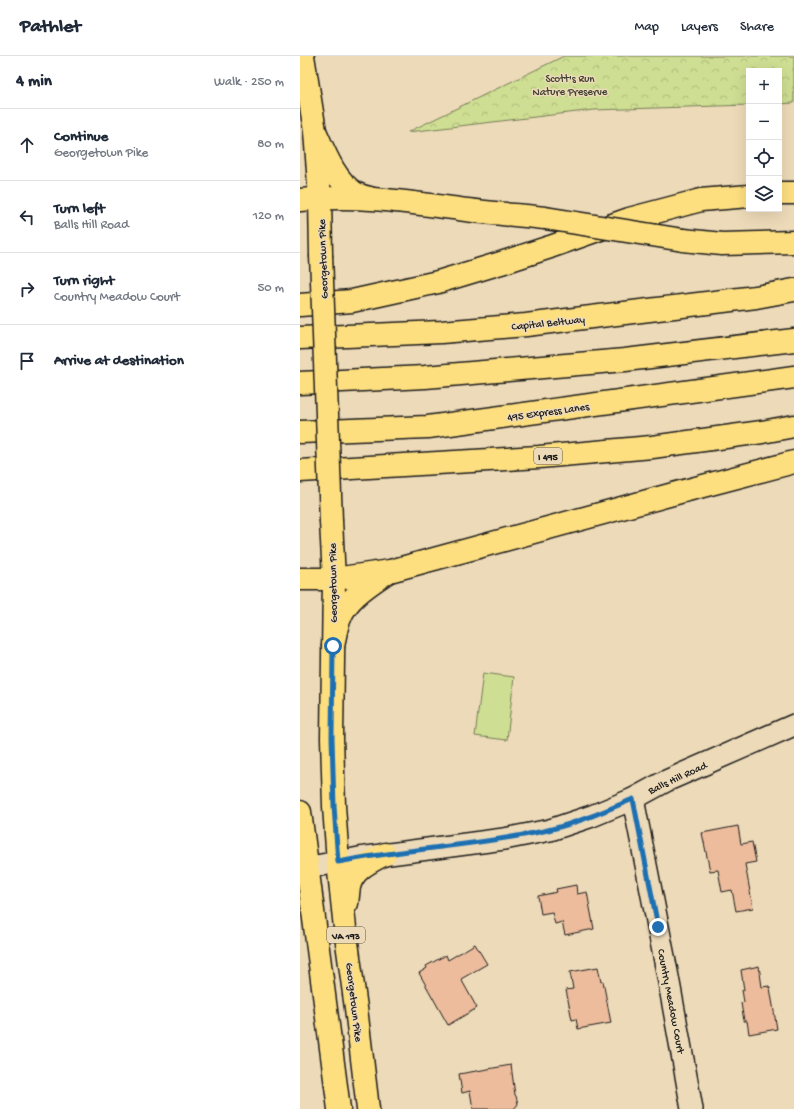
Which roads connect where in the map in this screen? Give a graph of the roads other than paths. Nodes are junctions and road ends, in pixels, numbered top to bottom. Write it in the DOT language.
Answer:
graph roads {
  1 [pos="303,56"];
  2 [pos="315,131"];
  3 [pos="782,193"];
  4 [pos="794,193"];
  5 [pos="746,196"];
  6 [pos="310,199"];
  7 [pos="373,199"];
  8 [pos="794,242"];
  9 [pos="794,290"];
  10 [pos="300,305"];
  11 [pos="300,338"];
  12 [pos="794,340"];
  13 [pos="794,377"];
  14 [pos="300,383"];
  15 [pos="794,426"];
  16 [pos="300,432"];
  17 [pos="794,462"];
  18 [pos="300,471"];
  19 [pos="390,571"];
  20 [pos="300,579"];
  21 [pos="334,579"];
  22 [pos="333,646"];
  23 [pos="794,725"];
  24 [pos="633,799"];
  25 [pos="300,812"];
  26 [pos="385,854"];
  27 [pos="338,862"];
  28 [pos="303,868"];
  29 [pos="345,928"];
  30 [pos="339,1109"];
  31 [pos="368,1109"];
  32 [pos="692,1109"];
  1 -- 2 [label="main road, Georgetown Pike / VA 193"];
  2 -- 6 [label="main road, Georgetown Pike / VA 193"];
  2 -- 7 [label="main road"];
  3 -- 4 [label="main road"];
  5 -- 10 [label="main road"];
  6 -- 7 [label="main road"];
  6 -- 21 [label="main road, Georgetown Pike / VA 193, bridge"];
  7 -- 8 [label="main road, bridge"];
  9 -- 11 [label="main road, Capital Beltway"];
  12 -- 14 [label="main road"];
  13 -- 16 [label="main road, 495 Express Lanes"];
  15 -- 18 [label="main road, I 495"];
  17 -- 19 [label="main road"];
  19 -- 21 [label="main road"];
  19 -- 22 [label="main road"];
  20 -- 21 [label="main road"];
  21 -- 22 [label="main road, Georgetown Pike / VA 193"];
  22 -- 27 [label="main road, Georgetown Pike / VA 193"];
  23 -- 24 [label="street, Balls Hill Road"];
  24 -- 26 [label="street, Balls Hill Road"];
  24 -- 32 [label="street, Country Meadow Court"];
  25 -- 28 [label="main road, VA 193"];
  26 -- 27 [label="street, Balls Hill Road"];
  26 -- 29 [label="main road"];
  27 -- 28 [label="street, Balls Hill Road"];
  27 -- 29 [label="main road, Georgetown Pike / VA 193"];
  28 -- 30 [label="main road, VA 193"];
  29 -- 31 [label="main road, Georgetown Pike / VA 193"];
}
